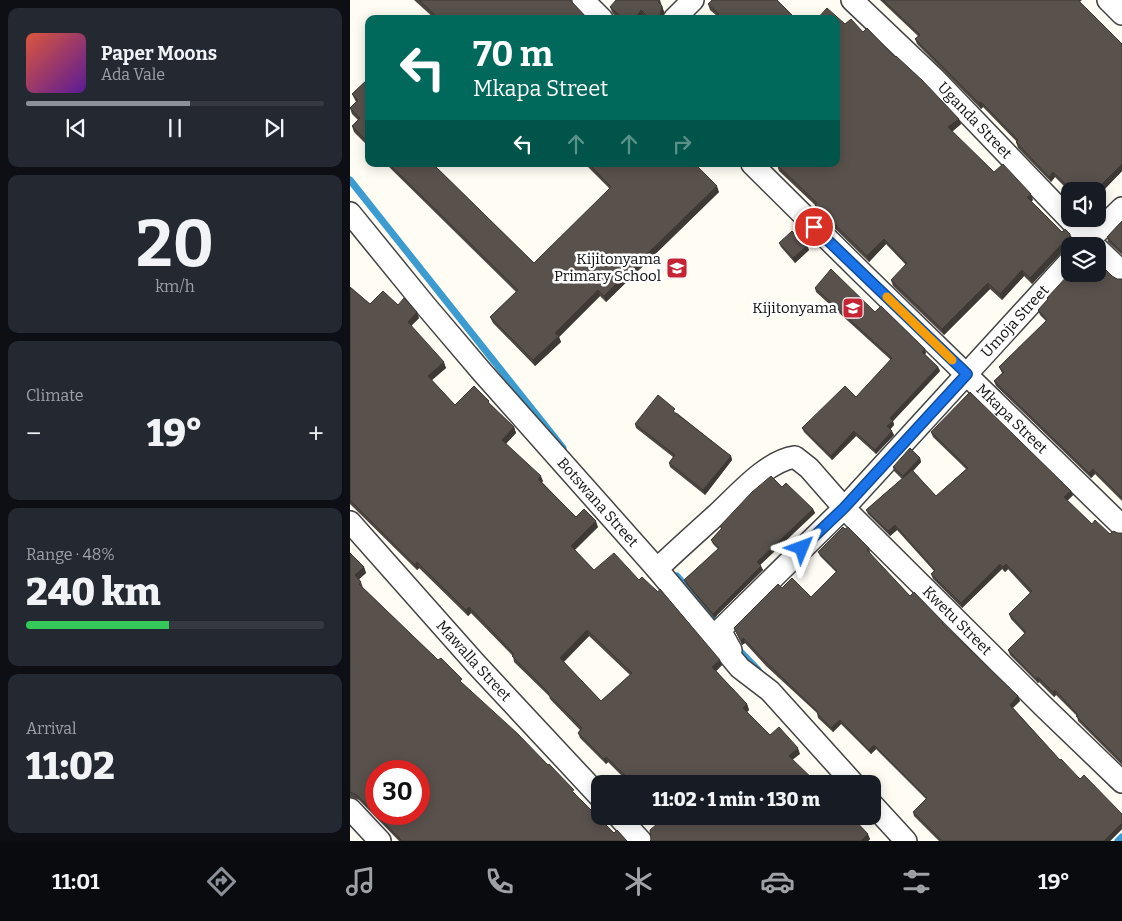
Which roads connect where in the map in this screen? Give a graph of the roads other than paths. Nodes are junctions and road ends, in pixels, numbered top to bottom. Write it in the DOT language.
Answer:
graph roads {
  1 [pos="583,0"];
  2 [pos="693,0"];
  3 [pos="852,0"];
  4 [pos="1108,0"];
  5 [pos="1122,14"];
  6 [pos="598,15"];
  7 [pos="678,15"];
  8 [pos="755,167"];
  9 [pos="1122,208"];
  10 [pos="350,213"];
  11 [pos="1083,237"];
  12 [pos="1098,237"];
  13 [pos="1106,258"];
  14 [pos="1061,271"];
  15 [pos="1122,272"];
  16 [pos="967,374"];
  17 [pos="844,508"];
  18 [pos="350,522"];
  19 [pos="1122,526"];
  20 [pos="657,570"];
  21 [pos="740,668"];
  22 [pos="846,775"];
  23 [pos="1122,782"];
  24 [pos="591,787"];
  25 [pos="350,809"];
  26 [pos="881,814"];
  27 [pos="626,825"];
  28 [pos="380,841"];
  29 [pos="641,841"];
  30 [pos="906,841"];
  1 -- 6 [label="street"];
  2 -- 7 [label="street"];
  3 -- 11 [label="street, Uganda Street"];
  4 -- 5 [label="street"];
  8 -- 16 [label="street, Mkapa Street"];
  9 -- 12 [label="street"];
  10 -- 20 [label="street, Botswana Street"];
  13 -- 15 [label="street, Uganda Street"];
  14 -- 16 [label="street, Umoja Street"];
  16 -- 17 [label="street, Umoja Street"];
  16 -- 19 [label="street, Mkapa Street"];
  17 -- 20 [label="street, Kwetu Street"];
  17 -- 21 [label="street, Umoja Street"];
  17 -- 23 [label="street, Kwetu Street"];
  18 -- 24 [label="street, Mawalla Street"];
  20 -- 21 [label="street, Botswana Street"];
  21 -- 22 [label="street, Botswana Street"];
  25 -- 28 [label="street"];
  26 -- 30 [label="street"];
  27 -- 29 [label="street"];
}
